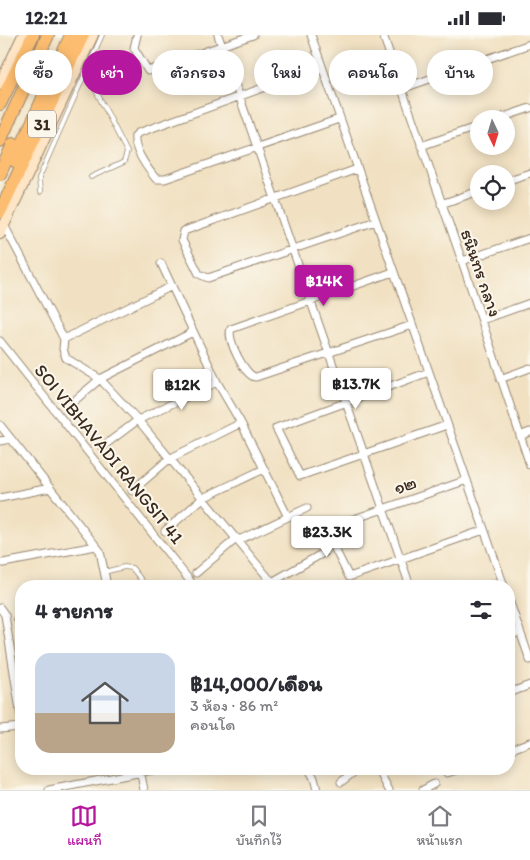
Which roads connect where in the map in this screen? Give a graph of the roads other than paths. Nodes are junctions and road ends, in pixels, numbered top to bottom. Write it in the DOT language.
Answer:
graph roads {
  1 [pos="23,35"];
  2 [pos="33,35"];
  3 [pos="41,35"];
  4 [pos="48,35"];
  5 [pos="63,35"];
  6 [pos="71,35"];
  7 [pos="83,35"];
  8 [pos="93,35"];
  9 [pos="102,35"];
  10 [pos="137,35"];
  11 [pos="218,35"];
  12 [pos="253,35"];
  13 [pos="311,35"];
  14 [pos="383,35"];
  15 [pos="530,44"];
  16 [pos="221,45"];
  17 [pos="95,50"];
  18 [pos="388,50"];
  19 [pos="321,67"];
  20 [pos="82,78"];
  21 [pos="0,84"];
  22 [pos="417,84"];
  23 [pos="97,95"];
  24 [pos="404,95"];
  25 [pos="239,96"];
  26 [pos="0,103"];
  27 [pos="530,108"];
  28 [pos="515,113"];
  29 [pos="339,119"];
  30 [pos="0,122"];
  31 [pos="470,129"];
  32 [pos="0,141"];
  33 [pos="421,146"];
  34 [pos="257,148"];
  35 [pos="357,169"];
  36 [pos="530,173"];
  37 [pos="0,174"];
  38 [pos="91,177"];
  39 [pos="515,178"];
  40 [pos="40,192"];
  41 [pos="470,194"];
  42 [pos="0,195"];
  43 [pos="274,198"];
  44 [pos="441,204"];
  45 [pos="0,212"];
  46 [pos="376,221"];
  47 [pos="2,230"];
  48 [pos="530,237"];
  49 [pos="293,250"];
  50 [pos="462,261"];
  51 [pos="161,263"];
  52 [pos="393,272"];
  53 [pos="172,286"];
  54 [pos="310,301"];
  55 [pos="530,303"];
  56 [pos="482,320"];
  57 [pos="412,325"];
  58 [pos="194,332"];
  59 [pos="64,339"];
  60 [pos="0,341"];
  61 [pos="328,353"];
  62 [pos="530,368"];
  63 [pos="428,372"];
  64 [pos="100,379"];
  65 [pos="500,379"];
  66 [pos="216,383"];
  67 [pos="74,401"];
  68 [pos="345,402"];
  69 [pos="138,420"];
  70 [pos="241,423"];
  71 [pos="0,425"];
  72 [pos="447,425"];
  73 [pos="530,432"];
  74 [pos="520,436"];
  75 [pos="11,439"];
  76 [pos="0,441"];
  77 [pos="102,447"];
  78 [pos="364,454"];
  79 [pos="169,459"];
  80 [pos="530,465"];
  81 [pos="264,469"];
  82 [pos="466,480"];
  83 [pos="50,488"];
  84 [pos="132,491"];
  85 [pos="0,498"];
  86 [pos="204,499"];
  87 [pos="307,508"];
  88 [pos="383,509"];
  89 [pos="288,517"];
  90 [pos="484,530"];
  91 [pos="165,531"];
  92 [pos="238,539"];
  93 [pos="96,546"];
  94 [pos="325,552"];
  95 [pos="400,560"];
  96 [pos="3,563"];
  97 [pos="104,572"];
  98 [pos="196,573"];
  99 [pos="106,580"];
  100 [pos="141,580"];
  101 [pos="189,580"];
  102 [pos="270,580"];
  103 [pos="276,580"];
  104 [pos="408,580"];
  105 [pos="502,580"];
  106 [pos="0,608"];
  107 [pos="515,617"];
  108 [pos="520,632"];
  109 [pos="515,634"];
  110 [pos="530,660"];
  111 [pos="15,681"];
  112 [pos="530,685"];
  113 [pos="515,691"];
  114 [pos="15,728"];
  115 [pos="0,729"];
  116 [pos="530,742"];
  117 [pos="515,748"];
  118 [pos="118,775"];
  119 [pos="142,775"];
  120 [pos="312,775"];
  121 [pos="350,775"];
  122 [pos="381,775"];
  123 [pos="341,782"];
  124 [pos="434,784"];
  125 [pos="49,790"];
  126 [pos="144,790"];
  127 [pos="317,790"];
  128 [pos="389,790"];
  129 [pos="423,790"];
  1 -- 21 [label="main road"];
  2 -- 26 [label="highway"];
  3 -- 30 [label="highway, 31"];
  4 -- 32 [label="highway"];
  5 -- 37 [label="highway"];
  6 -- 42 [label="highway, 31"];
  7 -- 45 [label="highway, 31"];
  8 -- 47 [label="main road, 31"];
  9 -- 17 [label="lane"];
  10 -- 16 [label="street"];
  11 -- 16 [label="street"];
  12 -- 16 [label="street"];
  13 -- 19 [label="street"];
  14 -- 18 [label="street, ธนินทร กลาง"];
  15 -- 22 [label="street"];
  16 -- 25 [label="street"];
  19 -- 25 [label="street"];
  19 -- 29 [label="street"];
  20 -- 40 [label="lane"];
  23 -- 38 [label="lane"];
  24 -- 33 [label="street, ธนินทร กลาง"];
  25 -- 34 [label="street"];
  25 -- 34 [label="street"];
  27 -- 28 [label="street"];
  29 -- 34 [label="street"];
  29 -- 35 [label="street"];
  31 -- 33 [label="street"];
  33 -- 44 [label="street, ธนินทร กลาง"];
  34 -- 43 [label="street"];
  35 -- 43 [label="street"];
  35 -- 46 [label="street"];
  36 -- 39 [label="street"];
  41 -- 44 [label="street"];
  43 -- 49 [label="street"];
  43 -- 49 [label="street"];
  44 -- 50 [label="street, ธนินทร กลาง"];
  46 -- 49 [label="street"];
  46 -- 52 [label="street"];
  47 -- 59 [label="street"];
  48 -- 50 [label="street"];
  49 -- 54 [label="street"];
  50 -- 56 [label="street, ธนินทร กลาง"];
  51 -- 53 [label="street"];
  52 -- 54 [label="street"];
  52 -- 57 [label="street"];
  53 -- 58 [label="street"];
  53 -- 59 [label="street"];
  54 -- 61 [label="street"];
  54 -- 61 [label="street"];
  55 -- 56 [label="street"];
  56 -- 65 [label="street, ธนินทร กลาง"];
  57 -- 61 [label="street"];
  57 -- 63 [label="street"];
  58 -- 64 [label="street"];
  58 -- 66 [label="street"];
  59 -- 64 [label="street"];
  60 -- 101 [label="street, SOI VIBHAVADI RANGSIT 41"];
  61 -- 68 [label="street"];
  62 -- 65 [label="street"];
  63 -- 68 [label="street"];
  63 -- 72 [label="street"];
  64 -- 67 [label="street"];
  64 -- 69 [label="street"];
  65 -- 74 [label="street, ธนินทร กลาง"];
  66 -- 69 [label="street"];
  66 -- 70 [label="street"];
  68 -- 78 [label="street"];
  68 -- 78 [label="street"];
  69 -- 77 [label="street"];
  69 -- 79 [label="street"];
  70 -- 79 [label="street"];
  70 -- 81 [label="street"];
  71 -- 75 [label="street"];
  72 -- 78 [label="street"];
  72 -- 82 [label="street"];
  73 -- 74 [label="street"];
  74 -- 80 [label="street, ธนินทร กลาง"];
  75 -- 76 [label="street"];
  75 -- 83 [label="street"];
  78 -- 88 [label="street"];
  79 -- 84 [label="street"];
  79 -- 86 [label="street"];
  81 -- 86 [label="street"];
  81 -- 89 [label="street"];
  82 -- 88 [label="street, ๑๒"];
  82 -- 90 [label="street"];
  83 -- 85 [label="street"];
  83 -- 93 [label="street"];
  86 -- 91 [label="street"];
  86 -- 92 [label="street"];
  87 -- 89 [label="street"];
  88 -- 95 [label="street"];
  88 -- 95 [label="street, ๑๒"];
  89 -- 92 [label="street"];
  90 -- 95 [label="street"];
  90 -- 105 [label="street"];
  92 -- 98 [label="street"];
  92 -- 102 [label="street"];
  93 -- 96 [label="street"];
  93 -- 97 [label="street"];
  94 -- 103 [label="street"];
  95 -- 104 [label="street"];
  97 -- 99 [label="street"];
  97 -- 100 [label="lane"];
  106 -- 111 [label="street"];
  107 -- 108 [label="street"];
  108 -- 109 [label="street"];
  108 -- 110 [label="street"];
  112 -- 113 [label="street"];
  114 -- 115 [label="street"];
  116 -- 117 [label="street"];
  118 -- 125 [label="street"];
  119 -- 126 [label="street"];
  120 -- 127 [label="street"];
  121 -- 123 [label="street"];
  122 -- 128 [label="street"];
  124 -- 129 [label="street"];
}
